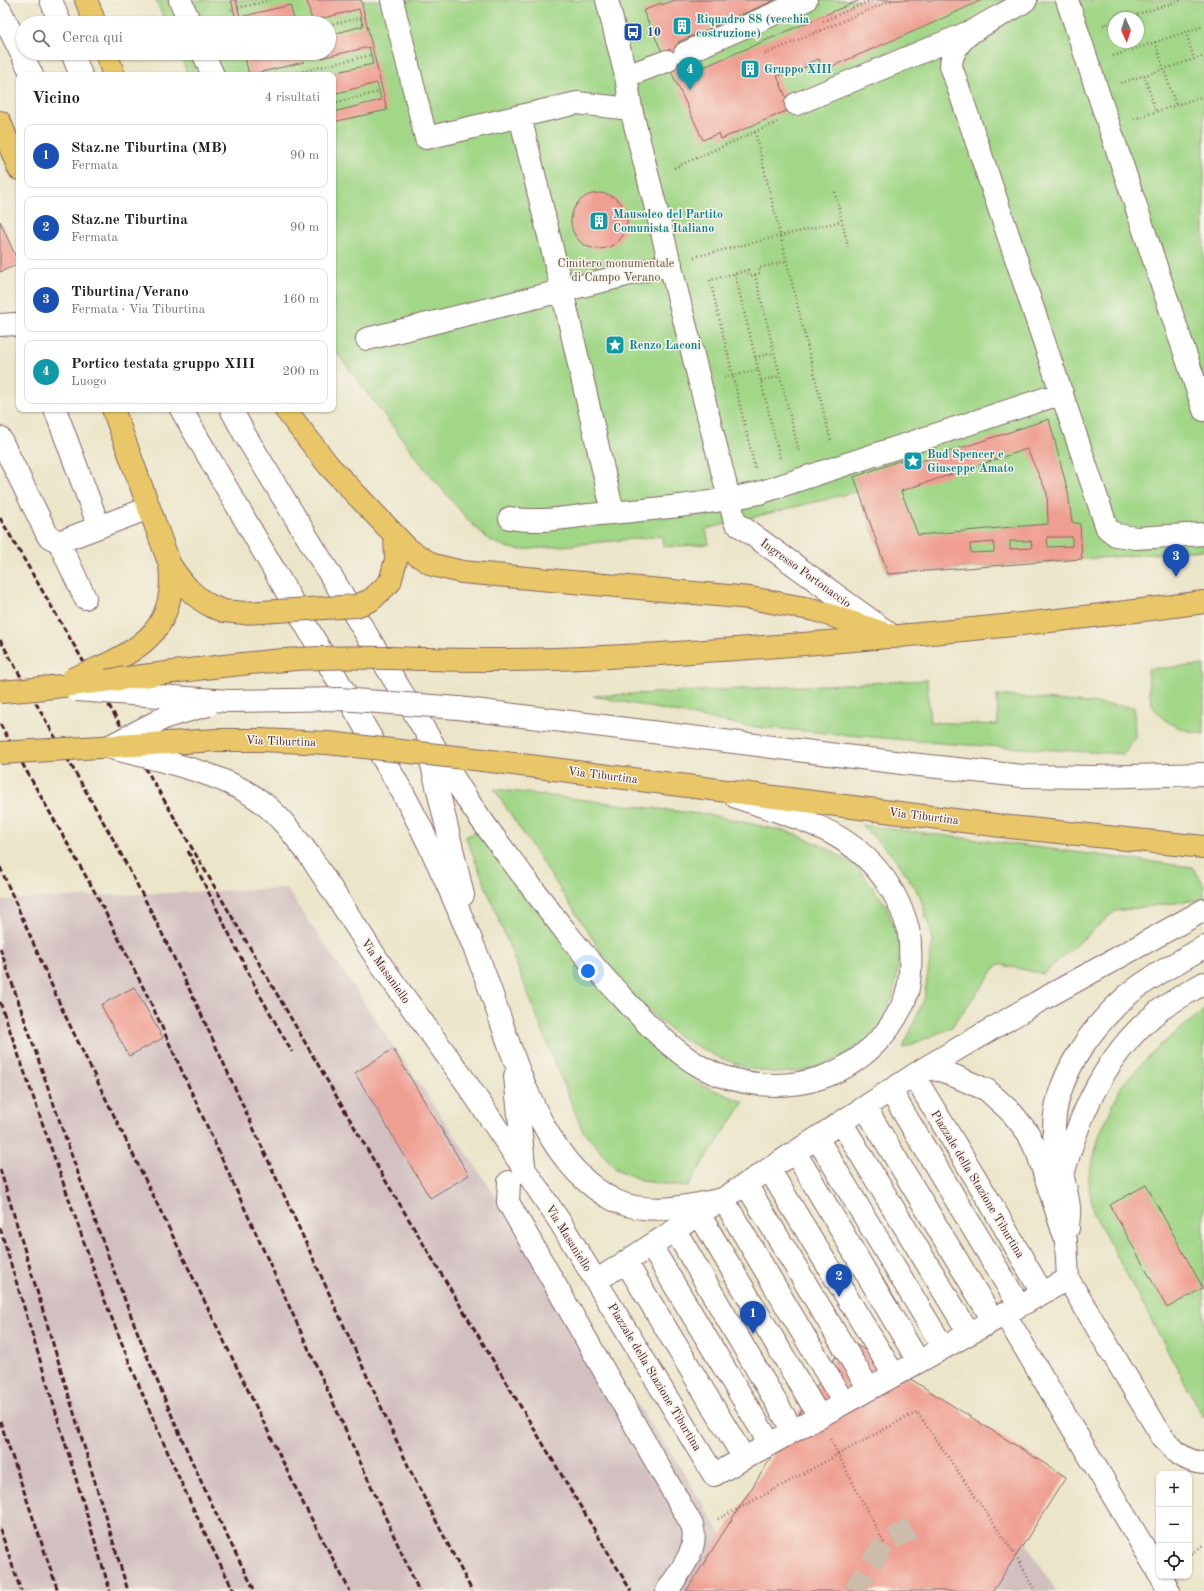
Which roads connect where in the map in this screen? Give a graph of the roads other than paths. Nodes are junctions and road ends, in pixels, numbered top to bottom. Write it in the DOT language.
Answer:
graph roads {
  1 [pos="51,0"];
  2 [pos="86,0"];
  3 [pos="180,0"];
  4 [pos="392,0"];
  5 [pos="607,0"];
  6 [pos="806,0"];
  7 [pos="1026,0"];
  8 [pos="1067,0"];
  9 [pos="0,10"];
  10 [pos="57,16"];
  11 [pos="92,16"];
  12 [pos="187,16"];
  13 [pos="970,32"];
  14 [pos="16,42"];
  15 [pos="25,60"];
  16 [pos="75,60"];
  17 [pos="109,60"];
  18 [pos="206,60"];
  19 [pos="31,72"];
  20 [pos="80,72"];
  21 [pos="113,72"];
  22 [pos="212,72"];
  23 [pos="626,76"];
  24 [pos="631,109"];
  25 [pos="790,112"];
  26 [pos="520,116"];
  27 [pos="0,122"];
  28 [pos="16,162"];
  29 [pos="680,261"];
  30 [pos="562,290"];
  31 [pos="16,324"];
  32 [pos="0,325"];
  33 [pos="367,339"];
  34 [pos="1062,393"];
  35 [pos="1204,410"];
  36 [pos="56,412"];
  37 [pos="114,412"];
  38 [pos="184,412"];
  39 [pos="233,412"];
  40 [pos="287,412"];
  41 [pos="0,438"];
  42 [pos="730,499"];
  43 [pos="149,508"];
  44 [pos="613,513"];
  45 [pos="510,518"];
  46 [pos="99,527"];
  47 [pos="1204,534"];
  48 [pos="394,537"];
  49 [pos="59,542"];
  50 [pos="170,565"];
  51 [pos="85,598"];
  52 [pos="1204,602"];
  53 [pos="1204,611"];
  54 [pos="1096,617"];
  55 [pos="895,637"];
  56 [pos="50,688"];
  57 [pos="0,692"];
  58 [pos="229,701"];
  59 [pos="414,711"];
  60 [pos="108,747"];
  61 [pos="0,752"];
  62 [pos="1204,774"];
  63 [pos="718,791"];
  64 [pos="1204,847"];
  65 [pos="1204,910"];
  66 [pos="1204,948"];
  67 [pos="477,954"];
  68 [pos="1204,983"];
  69 [pos="513,1055"];
  70 [pos="920,1072"];
  71 [pos="890,1090"];
  72 [pos="865,1107"];
  73 [pos="841,1122"];
  74 [pos="817,1138"];
  75 [pos="795,1152"];
  76 [pos="769,1168"];
  77 [pos="1063,1175"];
  78 [pos="509,1181"];
  79 [pos="746,1184"];
  80 [pos="723,1199"];
  81 [pos="699,1214"];
  82 [pos="675,1230"];
  83 [pos="1066,1241"];
  84 [pos="650,1246"];
  85 [pos="626,1262"];
  86 [pos="1068,1279"];
  87 [pos="596,1281"];
  88 [pos="1042,1293"];
  89 [pos="1005,1313"];
  90 [pos="969,1333"];
  91 [pos="943,1347"];
  92 [pos="918,1361"];
  93 [pos="894,1375"];
  94 [pos="869,1389"];
  95 [pos="844,1403"];
  96 [pos="819,1416"];
  97 [pos="793,1431"];
  98 [pos="770,1444"];
  99 [pos="1204,1450"];
  100 [pos="1181,1456"];
  101 [pos="744,1458"];
  102 [pos="1204,1463"];
  103 [pos="1156,1568"];
  104 [pos="1162,1579"];
  105 [pos="667,1591"];
  106 [pos="1169,1591"];
  1 -- 10 [label="street"];
  2 -- 11 [label="main road"];
  3 -- 12 [label="street"];
  4 -- 26 [label="street"];
  5 -- 23 [label="street, Ingresso Portonaccio"];
  6 -- 23 [label="street"];
  7 -- 13 [label="street"];
  8 -- 35 [label="street"];
  9 -- 14 [label="street"];
  13 -- 25 [label="street"];
  13 -- 34 [label="street"];
  15 -- 19 [label="street"];
  16 -- 20 [label="street"];
  17 -- 21 [label="main road"];
  18 -- 22 [label="street"];
  23 -- 24 [label="street, Ingresso Portonaccio"];
  24 -- 26 [label="street"];
  24 -- 29 [label="street, Ingresso Portonaccio"];
  26 -- 30 [label="street"];
  27 -- 28 [label="main road"];
  29 -- 30 [label="street"];
  29 -- 42 [label="street, Ingresso Portonaccio"];
  30 -- 33 [label="street"];
  30 -- 44 [label="street"];
  31 -- 32 [label="street"];
  34 -- 42 [label="street"];
  34 -- 47 [label="street"];
  36 -- 46 [label="street"];
  37 -- 43 [label="main road"];
  38 -- 67 [label="street"];
  39 -- 59 [label="street"];
  40 -- 48 [label="main road"];
  41 -- 49 [label="street"];
  42 -- 44 [label="street"];
  42 -- 55 [label="street, Ingresso Portonaccio"];
  43 -- 46 [label="street"];
  43 -- 50 [label="main road"];
  44 -- 45 [label="street"];
  46 -- 49 [label="street"];
  48 -- 50 [label="main road, bridge"];
  48 -- 55 [label="main road"];
  49 -- 51 [label="street"];
  50 -- 56 [label="main road, bridge"];
  52 -- 54 [label="main road"];
  53 -- 54 [label="main road"];
  54 -- 55 [label="main road"];
  55 -- 56 [label="main road, bridge"];
  56 -- 57 [label="main road, bridge"];
  56 -- 58 [label="street, bridge"];
  58 -- 60 [label="street, bridge"];
  58 -- 62 [label="street, bridge"];
  59 -- 63 [label="street"];
  59 -- 67 [label="street"];
  60 -- 61 [label="main road, Via Tiburtina, bridge"];
  60 -- 63 [label="main road, Via Tiburtina, bridge"];
  60 -- 78 [label="street, Via Masaniello, bridge"];
  63 -- 64 [label="main road, Via Tiburtina"];
  65 -- 70 [label="street"];
  66 -- 77 [label="street"];
  67 -- 69 [label="street"];
  68 -- 77 [label="street"];
  69 -- 78 [label="street"];
  69 -- 80 [label="street"];
  70 -- 71 [label="street"];
  70 -- 83 [label="street"];
  70 -- 88 [label="street, Piazzale della Stazione Tiburtina"];
  71 -- 72 [label="street"];
  71 -- 89 [label="street"];
  72 -- 73 [label="street"];
  72 -- 89 [label="street"];
  73 -- 74 [label="street"];
  73 -- 90 [label="street"];
  74 -- 75 [label="street"];
  74 -- 91 [label="street"];
  75 -- 76 [label="street"];
  75 -- 92 [label="street"];
  76 -- 79 [label="street"];
  76 -- 93 [label="street"];
  77 -- 83 [label="street"];
  78 -- 87 [label="street, Via Masaniello"];
  78 -- 105 [label="street"];
  79 -- 80 [label="street"];
  79 -- 94 [label="street"];
  80 -- 81 [label="street"];
  80 -- 95 [label="street"];
  81 -- 82 [label="street"];
  81 -- 96 [label="street"];
  82 -- 84 [label="street"];
  82 -- 97 [label="street"];
  83 -- 86 [label="street"];
  84 -- 85 [label="street"];
  84 -- 98 [label="street"];
  85 -- 87 [label="street"];
  85 -- 101 [label="street"];
  86 -- 88 [label="street, Piazzale della Stazione Tiburtina"];
  86 -- 100 [label="street"];
  87 -- 101 [label="street, Piazzale della Stazione Tiburtina"];
  88 -- 89 [label="street, Piazzale della Stazione Tiburtina"];
  89 -- 90 [label="street, Piazzale della Stazione Tiburtina"];
  89 -- 103 [label="street"];
  90 -- 91 [label="street, Piazzale della Stazione Tiburtina"];
  91 -- 92 [label="street, Piazzale della Stazione Tiburtina"];
  92 -- 93 [label="street, Piazzale della Stazione Tiburtina"];
  93 -- 94 [label="street, Piazzale della Stazione Tiburtina"];
  94 -- 95 [label="street, Piazzale della Stazione Tiburtina"];
  95 -- 96 [label="street, Piazzale della Stazione Tiburtina"];
  96 -- 97 [label="street, Piazzale della Stazione Tiburtina"];
  97 -- 98 [label="street, Piazzale della Stazione Tiburtina"];
  98 -- 101 [label="street, Piazzale della Stazione Tiburtina"];
  99 -- 100 [label="street"];
  100 -- 102 [label="street"];
  104 -- 106 [label="street"];
}
